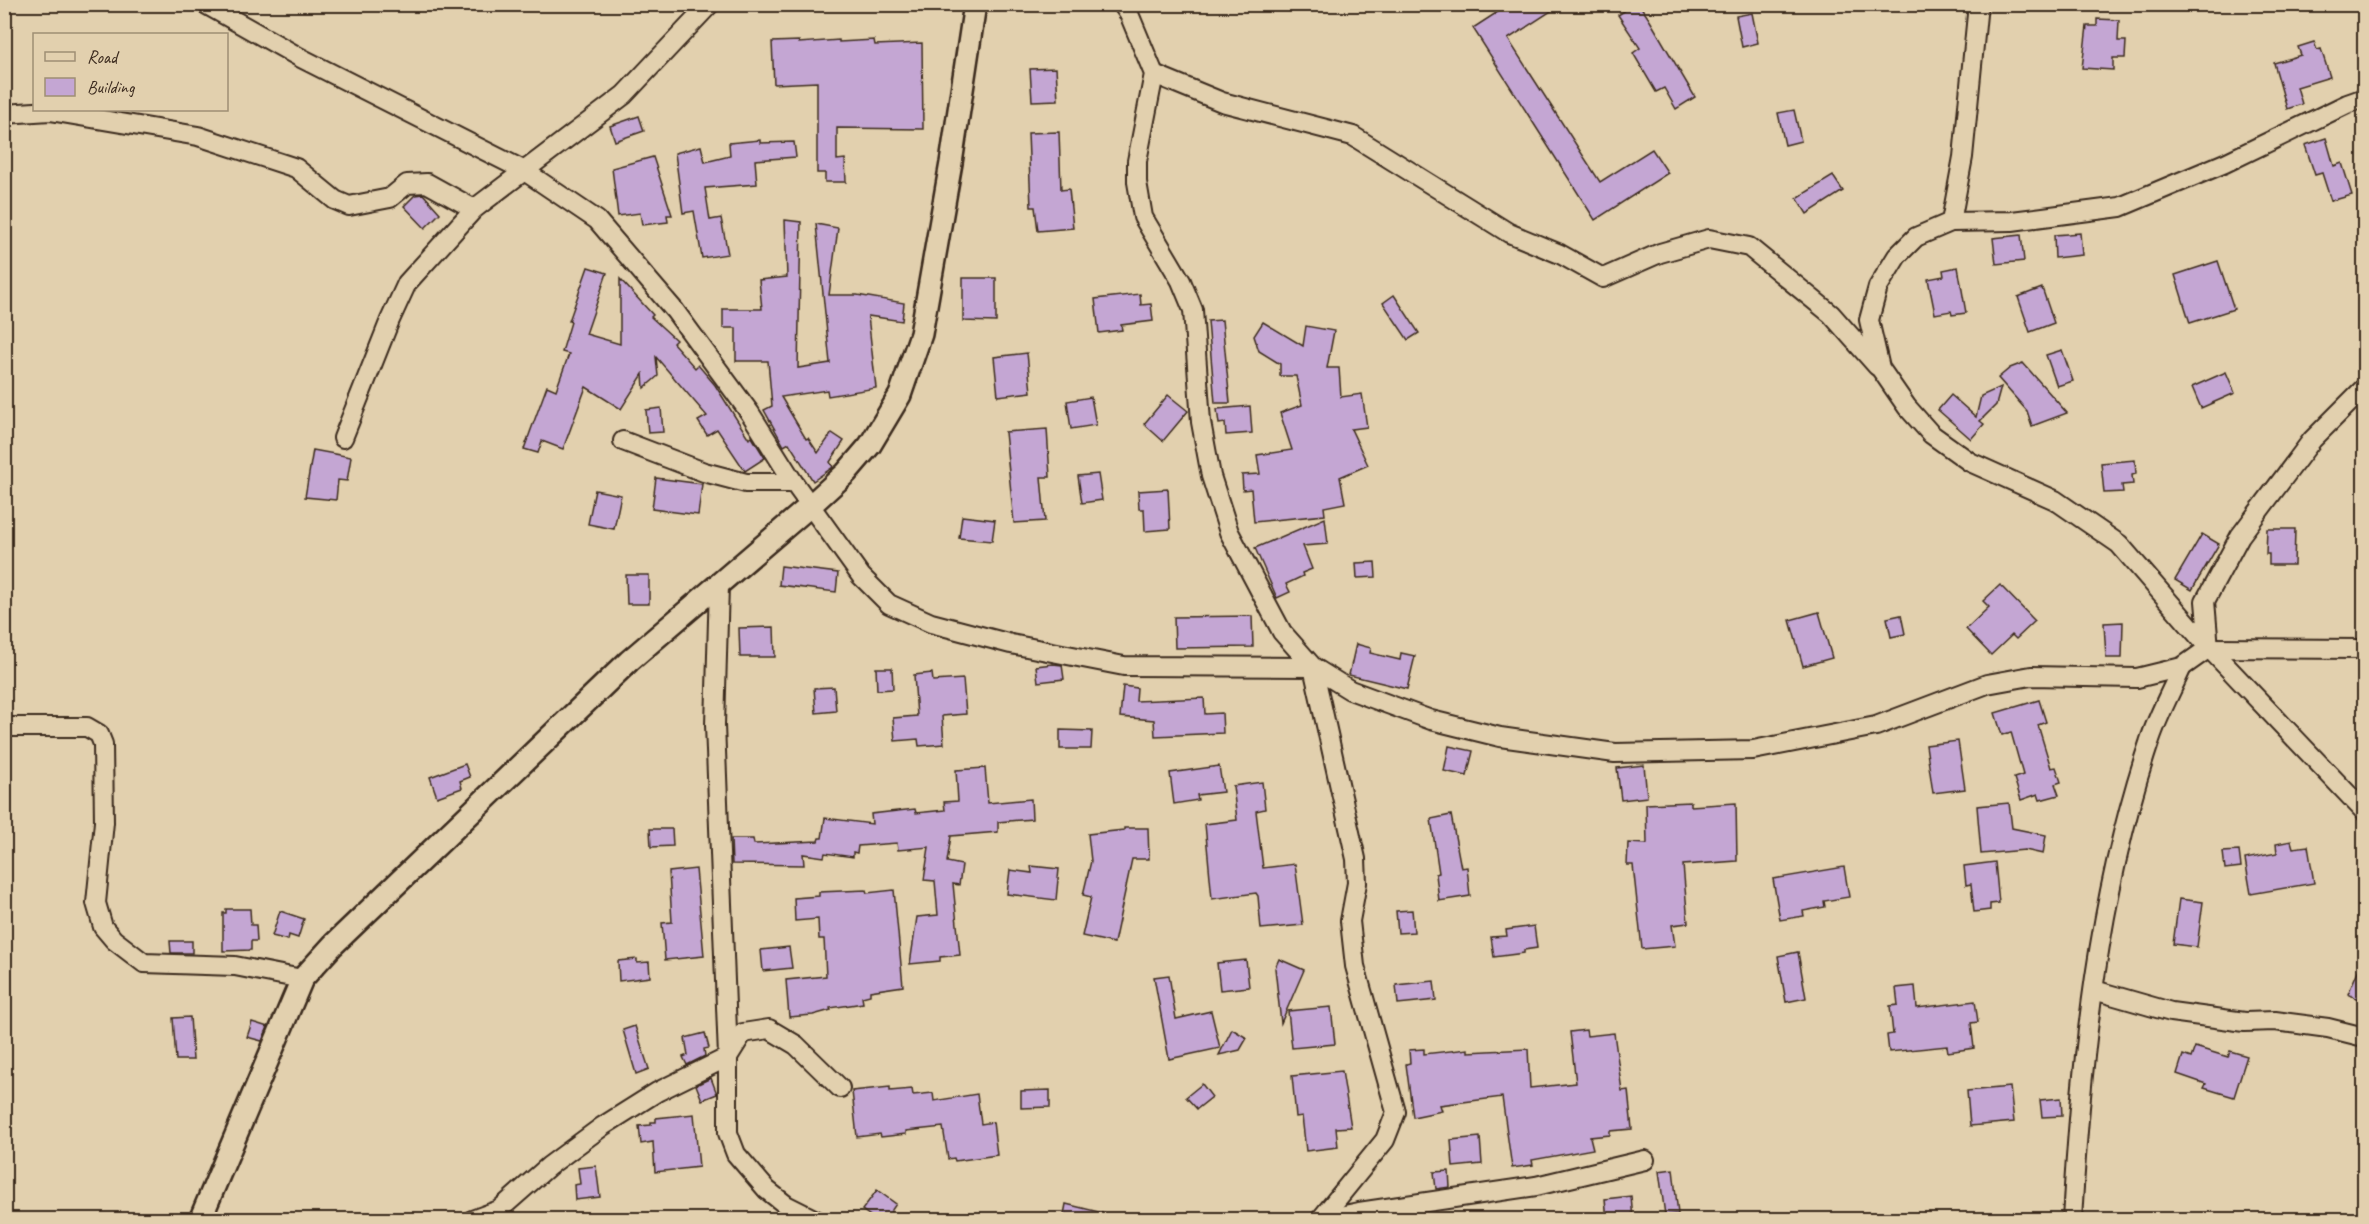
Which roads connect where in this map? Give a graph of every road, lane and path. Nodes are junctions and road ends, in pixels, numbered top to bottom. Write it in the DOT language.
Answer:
graph roads {
  1 [pos="205,4"];
  2 [pos="710,4"];
  3 [pos="975,4"];
  4 [pos="1122,4"];
  5 [pos="1978,4"];
  6 [pos="1155,74"];
  7 [pos="2364,98"];
  8 [pos="4,114"];
  9 [pos="523,170"];
  10 [pos="474,209"];
  11 [pos="1951,222"];
  12 [pos="1880,368"];
  13 [pos="2364,387"];
  14 [pos="343,438"];
  15 [pos="623,441"];
  16 [pos="794,483"];
  17 [pos="811,505"];
  18 [pos="719,585"];
  19 [pos="2209,648"];
  20 [pos="2364,649"];
  21 [pos="1313,667"];
  22 [pos="2182,667"];
  23 [pos="4,727"];
  24 [pos="2364,811"];
  25 [pos="302,979"];
  26 [pos="2094,990"];
  27 [pos="2364,1037"];
  28 [pos="728,1057"];
  29 [pos="840,1088"];
  30 [pos="1645,1160"];
  31 [pos="200,1220"];
  32 [pos="472,1220"];
  33 [pos="816,1220"];
  34 [pos="1321,1220"];
  35 [pos="2072,1220"];
  1 -- 9 [label="street"];
  2 -- 9 [label="street"];
  3 -- 17 [label="street"];
  4 -- 6 [label="street"];
  5 -- 11 [label="street"];
  6 -- 12 [label="street"];
  6 -- 21 [label="street"];
  7 -- 11 [label="street"];
  8 -- 10 [label="street"];
  9 -- 10 [label="street"];
  9 -- 16 [label="street"];
  10 -- 14 [label="street"];
  11 -- 12 [label="street"];
  12 -- 19 [label="street"];
  13 -- 19 [label="street"];
  15 -- 16 [label="street"];
  16 -- 17 [label="street"];
  17 -- 18 [label="street"];
  17 -- 21 [label="street"];
  18 -- 25 [label="street"];
  18 -- 28 [label="street"];
  19 -- 20 [label="street"];
  19 -- 22 [label="street"];
  19 -- 24 [label="street"];
  21 -- 22 [label="street"];
  21 -- 34 [label="street"];
  22 -- 26 [label="street"];
  23 -- 25 [label="street"];
  25 -- 31 [label="street"];
  26 -- 27 [label="street"];
  26 -- 35 [label="street"];
  28 -- 29 [label="street"];
  28 -- 32 [label="street"];
  28 -- 33 [label="street"];
  30 -- 34 [label="street"];
}
